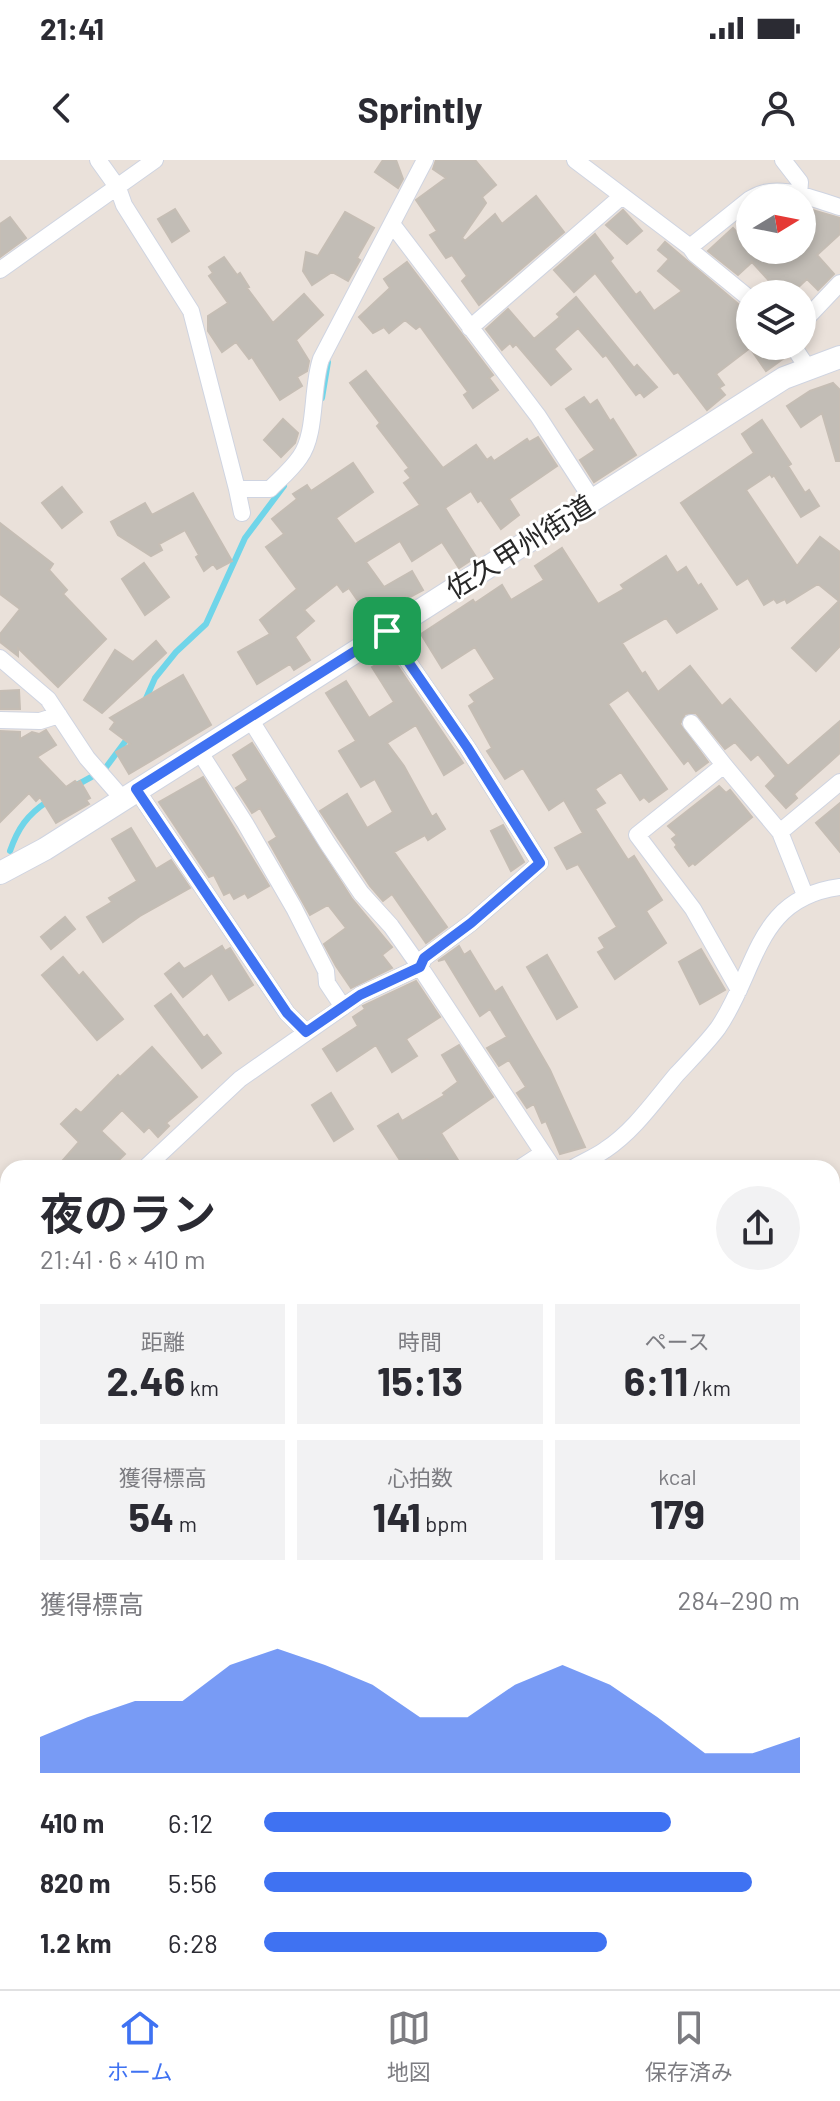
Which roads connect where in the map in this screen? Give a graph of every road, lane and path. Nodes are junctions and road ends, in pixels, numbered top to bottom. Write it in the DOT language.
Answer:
graph roads {
  1 [pos="98,160"];
  2 [pos="155,160"];
  3 [pos="425,160"];
  4 [pos="575,160"];
  5 [pos="783,160"];
  6 [pos="800,184"];
  7 [pos="118,188"];
  8 [pos="622,196"];
  9 [pos="816,200"];
  10 [pos="840,207"];
  11 [pos="736,211"];
  12 [pos="395,227"];
  13 [pos="690,247"];
  14 [pos="0,270"];
  15 [pos="840,283"];
  16 [pos="736,288"];
  17 [pos="816,308"];
  18 [pos="470,328"];
  19 [pos="802,360"];
  20 [pos="837,365"];
  21 [pos="807,367"];
  22 [pos="237,489"];
  23 [pos="593,501"];
  24 [pos="242,513"];
  25 [pos="387,631"];
  26 [pos="0,658"];
  27 [pos="59,715"];
  28 [pos="250,719"];
  29 [pos="0,720"];
  30 [pos="691,723"];
  31 [pos="199,751"];
  32 [pos="724,765"];
  33 [pos="840,782"];
  34 [pos="129,794"];
  35 [pos="780,832"];
  36 [pos="0,873"];
  37 [pos="840,887"];
  38 [pos="805,895"];
  39 [pos="420,967"];
  40 [pos="739,990"];
  41 [pos="343,1007"];
  42 [pos="306,1032"];
  43 [pos="543,1153"];
  44 [pos="154,1160"];
  45 [pos="532,1160"];
  46 [pos="548,1160"];
  47 [pos="587,1160"];
  1 -- 7 [label="street"];
  2 -- 7 [label="street"];
  3 -- 12 [label="street"];
  4 -- 8 [label="street"];
  5 -- 6 [label="street"];
  7 -- 14 [label="street"];
  7 -- 22 [label="street"];
  8 -- 13 [label="street"];
  8 -- 18 [label="street"];
  9 -- 10 [label="street"];
  11 -- 13 [label="street"];
  12 -- 18 [label="street"];
  12 -- 22 [label="street"];
  13 -- 16 [label="street"];
  15 -- 17 [label="street"];
  18 -- 23 [label="street"];
  19 -- 21 [label="street"];
  20 -- 21 [label="street, 佐久甲州街道"];
  21 -- 23 [label="street, 佐久甲州街道"];
  22 -- 24 [label="street"];
  23 -- 25 [label="street, 佐久甲州街道"];
  25 -- 28 [label="street, 佐久甲州街道"];
  25 -- 39 [label="street"];
  26 -- 27 [label="street"];
  27 -- 29 [label="street"];
  27 -- 34 [label="street"];
  28 -- 31 [label="street, 佐久甲州街道"];
  28 -- 39 [label="street"];
  30 -- 32 [label="street"];
  31 -- 34 [label="street, 佐久甲州街道"];
  31 -- 41 [label="street"];
  32 -- 35 [label="street"];
  32 -- 40 [label="street"];
  33 -- 35 [label="street"];
  34 -- 36 [label="street, 佐久甲州街道"];
  34 -- 42 [label="street"];
  35 -- 38 [label="street"];
  37 -- 38 [label="street"];
  38 -- 40 [label="street"];
  39 -- 41 [label="street"];
  39 -- 43 [label="street"];
  40 -- 47 [label="street"];
  41 -- 42 [label="street"];
  42 -- 44 [label="street"];
  43 -- 45 [label="street"];
  43 -- 46 [label="street"];
}
